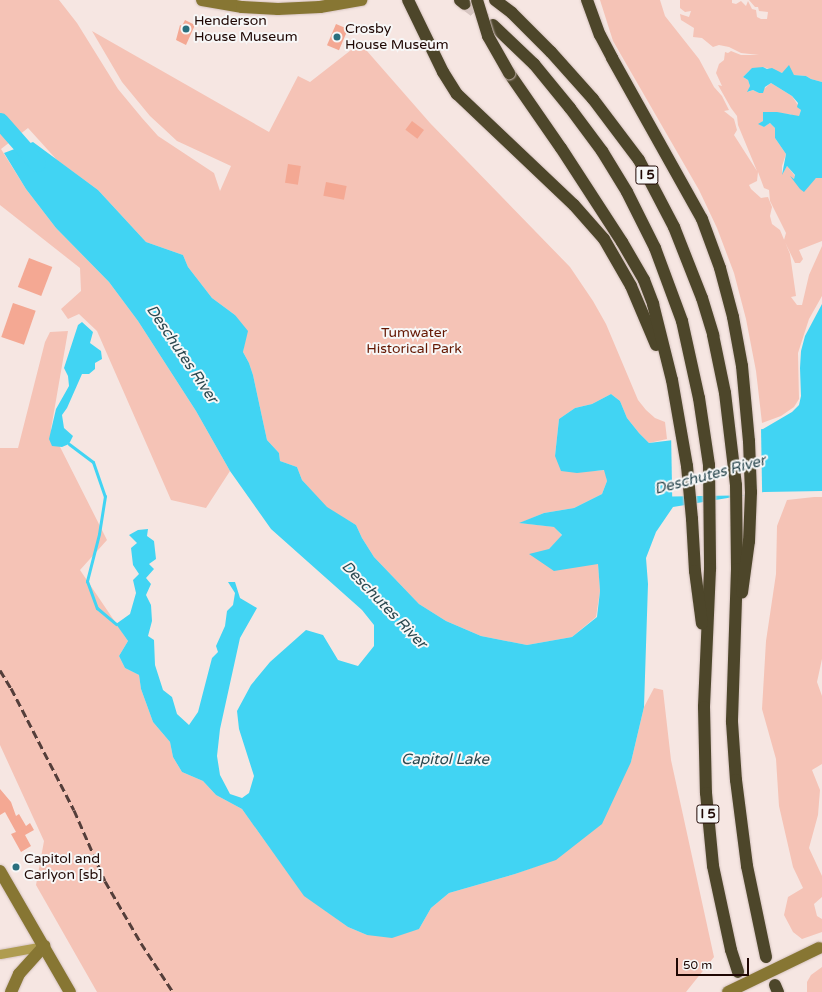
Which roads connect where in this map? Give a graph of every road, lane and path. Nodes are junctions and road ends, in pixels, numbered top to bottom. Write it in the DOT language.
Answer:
graph roads {
  1 [pos="202,0"];
  2 [pos="361,0"];
  3 [pos="408,0"];
  4 [pos="477,0"];
  5 [pos="495,0"];
  6 [pos="506,0"];
  7 [pos="588,0"];
  8 [pos="493,25"];
  9 [pos="537,39"];
  10 [pos="677,402"];
  11 [pos="741,569"];
  12 [pos="706,654"];
  13 [pos="0,871"];
  14 [pos="44,946"];
  15 [pos="820,947"];
  16 [pos="0,954"];
  17 [pos="766,957"];
  18 [pos="738,972"];
  19 [pos="11,992"];
  20 [pos="70,992"];
  21 [pos="728,992"];
  1 -- 2 [label="main road"];
  3 -- 10 [label="highway"];
  4 -- 10 [label="highway, bridge"];
  5 -- 9 [label="highway, I 5"];
  6 -- 9 [label="highway"];
  7 -- 11 [label="highway"];
  8 -- 12 [label="highway, I 5"];
  9 -- 11 [label="highway, I 5"];
  10 -- 12 [label="highway"];
  11 -- 17 [label="highway, I 5"];
  12 -- 18 [label="highway, I 5"];
  13 -- 14 [label="main road"];
  14 -- 16 [label="street"];
  14 -- 19 [label="main road"];
  14 -- 20 [label="main road"];
  15 -- 21 [label="main road, bridge"];
}
